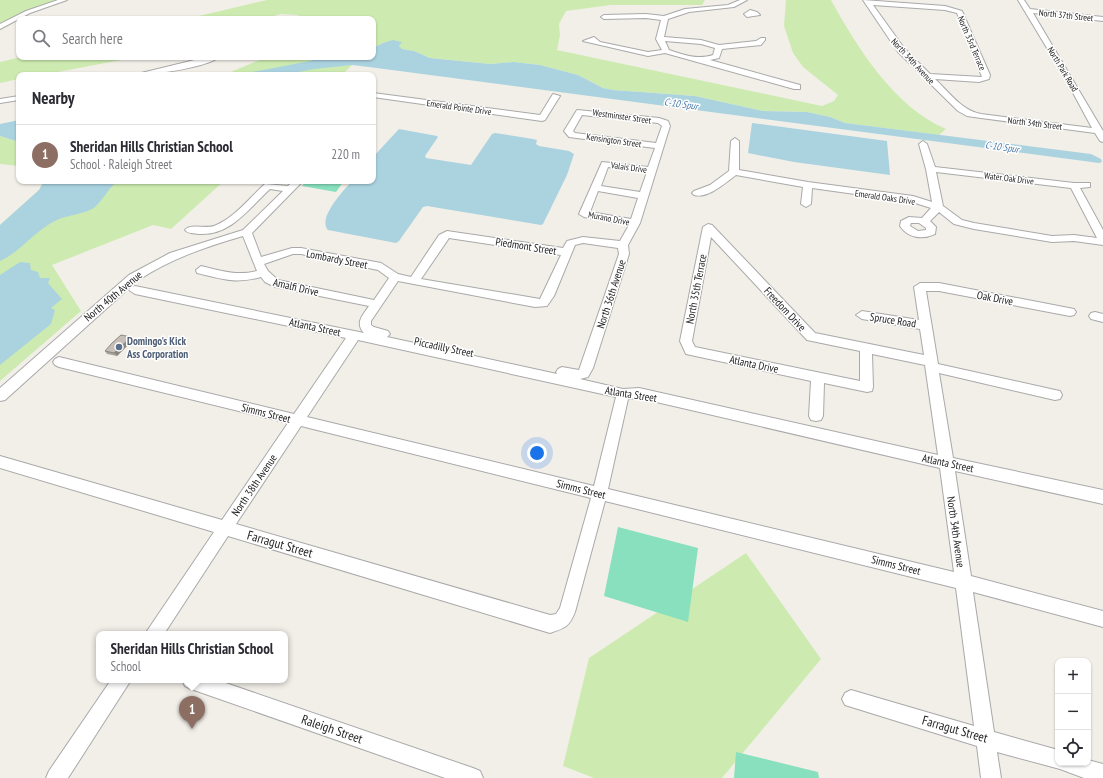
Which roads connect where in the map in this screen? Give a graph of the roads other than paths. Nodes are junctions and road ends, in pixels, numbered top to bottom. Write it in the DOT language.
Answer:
graph roads {
  1 [pos="64,0"];
  2 [pos="744,0"];
  3 [pos="1021,0"];
  4 [pos="867,2"];
  5 [pos="730,6"];
  6 [pos="1028,11"];
  7 [pos="747,14"];
  8 [pos="23,16"];
  9 [pos="596,18"];
  10 [pos="664,18"];
  11 [pos="16,19"];
  12 [pos="1103,19"];
  13 [pos="0,27"];
  14 [pos="660,39"];
  15 [pos="763,39"];
  16 [pos="595,43"];
  17 [pos="719,47"];
  18 [pos="666,51"];
  19 [pos="205,60"];
  20 [pos="703,60"];
  21 [pos="152,72"];
  22 [pos="926,76"];
  23 [pos="376,86"];
  24 [pos="797,87"];
  25 [pos="556,96"];
  26 [pos="376,97"];
  27 [pos="16,99"];
  28 [pos="0,102"];
  29 [pos="427,103"];
  30 [pos="468,108"];
  31 [pos="547,110"];
  32 [pos="970,114"];
  33 [pos="665,123"];
  34 [pos="1099,131"];
  35 [pos="569,133"];
  36 [pos="1103,139"];
  37 [pos="735,140"];
  38 [pos="923,144"];
  39 [pos="659,146"];
  40 [pos="931,169"];
  41 [pos="652,170"];
  42 [pos="734,172"];
  43 [pos="808,185"];
  44 [pos="1087,185"];
  45 [pos="287,186"];
  46 [pos="1074,186"];
  47 [pos="595,188"];
  48 [pos="697,193"];
  49 [pos="644,196"];
  50 [pos="806,204"];
  51 [pos="938,207"];
  52 [pos="924,221"];
  53 [pos="635,223"];
  54 [pos="708,228"];
  55 [pos="190,230"];
  56 [pos="247,232"];
  57 [pos="1103,241"];
  58 [pos="623,245"];
  59 [pos="566,252"];
  60 [pos="258,262"];
  61 [pos="202,270"];
  62 [pos="263,273"];
  63 [pos="395,276"];
  64 [pos="414,281"];
  65 [pos="920,287"];
  66 [pos="135,290"];
  67 [pos="376,304"];
  68 [pos="1070,312"];
  69 [pos="862,315"];
  70 [pos="924,325"];
  71 [pos="354,336"];
  72 [pos="866,348"];
  73 [pos="690,351"];
  74 [pos="59,362"];
  75 [pos="931,364"];
  76 [pos="583,374"];
  77 [pos="818,377"];
  78 [pos="623,394"];
  79 [pos="1055,395"];
  80 [pos="0,396"];
  81 [pos="816,416"];
  82 [pos="297,420"];
  83 [pos="0,462"];
  84 [pos="946,463"];
  85 [pos="600,493"];
  86 [pos="1103,497"];
  87 [pos="225,528"];
  88 [pos="964,582"];
  89 [pos="1103,619"];
  90 [pos="156,631"];
  91 [pos="120,683"];
  92 [pos="200,683"];
  93 [pos="851,699"];
  94 [pos="985,738"];
  95 [pos="1055,759"];
  96 [pos="1077,766"];
  97 [pos="1103,774"];
  98 [pos="56,778"];
  99 [pos="473,778"];
  100 [pos="991,778"];
  1 -- 8 [label="street"];
  2 -- 5 [label="street"];
  3 -- 6 [label="street, North Park Road"];
  4 -- 22 [label="street, North 34th Avenue"];
  4 -- 22 [label="street, North 33rd Terrace"];
  5 -- 7 [label="street"];
  5 -- 10 [label="street"];
  6 -- 12 [label="street, North 37th Street"];
  6 -- 34 [label="street, North Park Road"];
  9 -- 10 [label="street"];
  10 -- 14 [label="street"];
  11 -- 13 [label="street"];
  14 -- 17 [label="street"];
  14 -- 18 [label="street"];
  15 -- 17 [label="street"];
  16 -- 18 [label="street"];
  17 -- 20 [label="street"];
  18 -- 20 [label="street"];
  19 -- 21 [label="street"];
  20 -- 24 [label="street"];
  22 -- 32 [label="street, North 34th Avenue"];
  23 -- 29 [label="street"];
  25 -- 31 [label="street"];
  26 -- 29 [label="street, Emerald Pointe Drive"];
  27 -- 28 [label="street"];
  29 -- 30 [label="street, Emerald Pointe Drive"];
  30 -- 31 [label="street"];
  30 -- 31 [label="street, Emerald Pointe Drive"];
  32 -- 34 [label="street, North 34th Street"];
  33 -- 35 [label="street, Westminster Street"];
  33 -- 39 [label="street, North 36th Avenue"];
  34 -- 36 [label="street, North Park Road"];
  35 -- 39 [label="street, Kensington Street"];
  37 -- 42 [label="street"];
  38 -- 40 [label="street"];
  39 -- 41 [label="street, North 36th Avenue"];
  40 -- 46 [label="street, Water Oak Drive"];
  40 -- 51 [label="street"];
  41 -- 47 [label="street, Valais Drive"];
  41 -- 49 [label="street, North 36th Avenue"];
  42 -- 43 [label="street, Emerald Oaks Drive"];
  42 -- 48 [label="street"];
  43 -- 50 [label="street"];
  43 -- 51 [label="street, Emerald Oaks Drive"];
  44 -- 46 [label="street, Water Oak Drive"];
  45 -- 55 [label="street"];
  45 -- 56 [label="street"];
  46 -- 57 [label="street"];
  47 -- 49 [label="street"];
  47 -- 53 [label="street, Murano Drive"];
  49 -- 53 [label="street, North 36th Avenue"];
  51 -- 52 [label="street"];
  51 -- 57 [label="street, Emerald Oaks Drive"];
  53 -- 58 [label="street, North 36th Avenue"];
  54 -- 72 [label="street, Freedom Drive"];
  54 -- 73 [label="street, North 35th Terrace"];
  56 -- 60 [label="street, Amalfi Drive"];
  56 -- 80 [label="street, North 40th Avenue"];
  58 -- 59 [label="street, Piedmont Street"];
  58 -- 76 [label="street, North 36th Avenue"];
  59 -- 64 [label="street, Piedmont Street"];
  59 -- 64 [label="street"];
  60 -- 62 [label="street, Amalfi Drive"];
  60 -- 63 [label="street, Lombardy Street"];
  61 -- 62 [label="street"];
  62 -- 67 [label="street, Amalfi Drive"];
  63 -- 64 [label="street, Lombardy Street"];
  63 -- 67 [label="street, Piccadilly Street"];
  65 -- 68 [label="street, Oak Drive"];
  65 -- 70 [label="street, North 34th Avenue"];
  66 -- 71 [label="street, Atlanta Street"];
  67 -- 76 [label="street, Piccadilly Street"];
  69 -- 70 [label="street, Spruce Road"];
  70 -- 75 [label="street, North 34th Avenue"];
  71 -- 78 [label="street, Atlanta Street"];
  71 -- 82 [label="street, North 38th Avenue"];
  72 -- 75 [label="street, Freedom Drive"];
  72 -- 77 [label="street, Atlanta Drive"];
  73 -- 77 [label="street, Atlanta Drive"];
  74 -- 82 [label="street, Simms Street"];
  75 -- 79 [label="street, Freedom Drive"];
  75 -- 84 [label="street, North 34th Avenue"];
  77 -- 81 [label="street"];
  78 -- 84 [label="street, Atlanta Street"];
  78 -- 85 [label="street"];
  82 -- 85 [label="street, Simms Street"];
  82 -- 87 [label="street, North 38th Avenue"];
  83 -- 87 [label="street, Farragut Street"];
  84 -- 86 [label="street, Atlanta Street"];
  84 -- 88 [label="street, North 34th Avenue"];
  85 -- 87 [label="street, Farragut Street"];
  85 -- 88 [label="street, Simms Street"];
  87 -- 90 [label="street, North 38th Avenue"];
  88 -- 89 [label="street, Simms Street"];
  88 -- 94 [label="street, North 34th Avenue"];
  91 -- 98 [label="street"];
  92 -- 99 [label="street, Raleigh Street"];
  93 -- 94 [label="street, Farragut Street"];
  94 -- 95 [label="street, Farragut Street"];
  94 -- 100 [label="street, North 34th Avenue"];
  96 -- 97 [label="street"];
}
